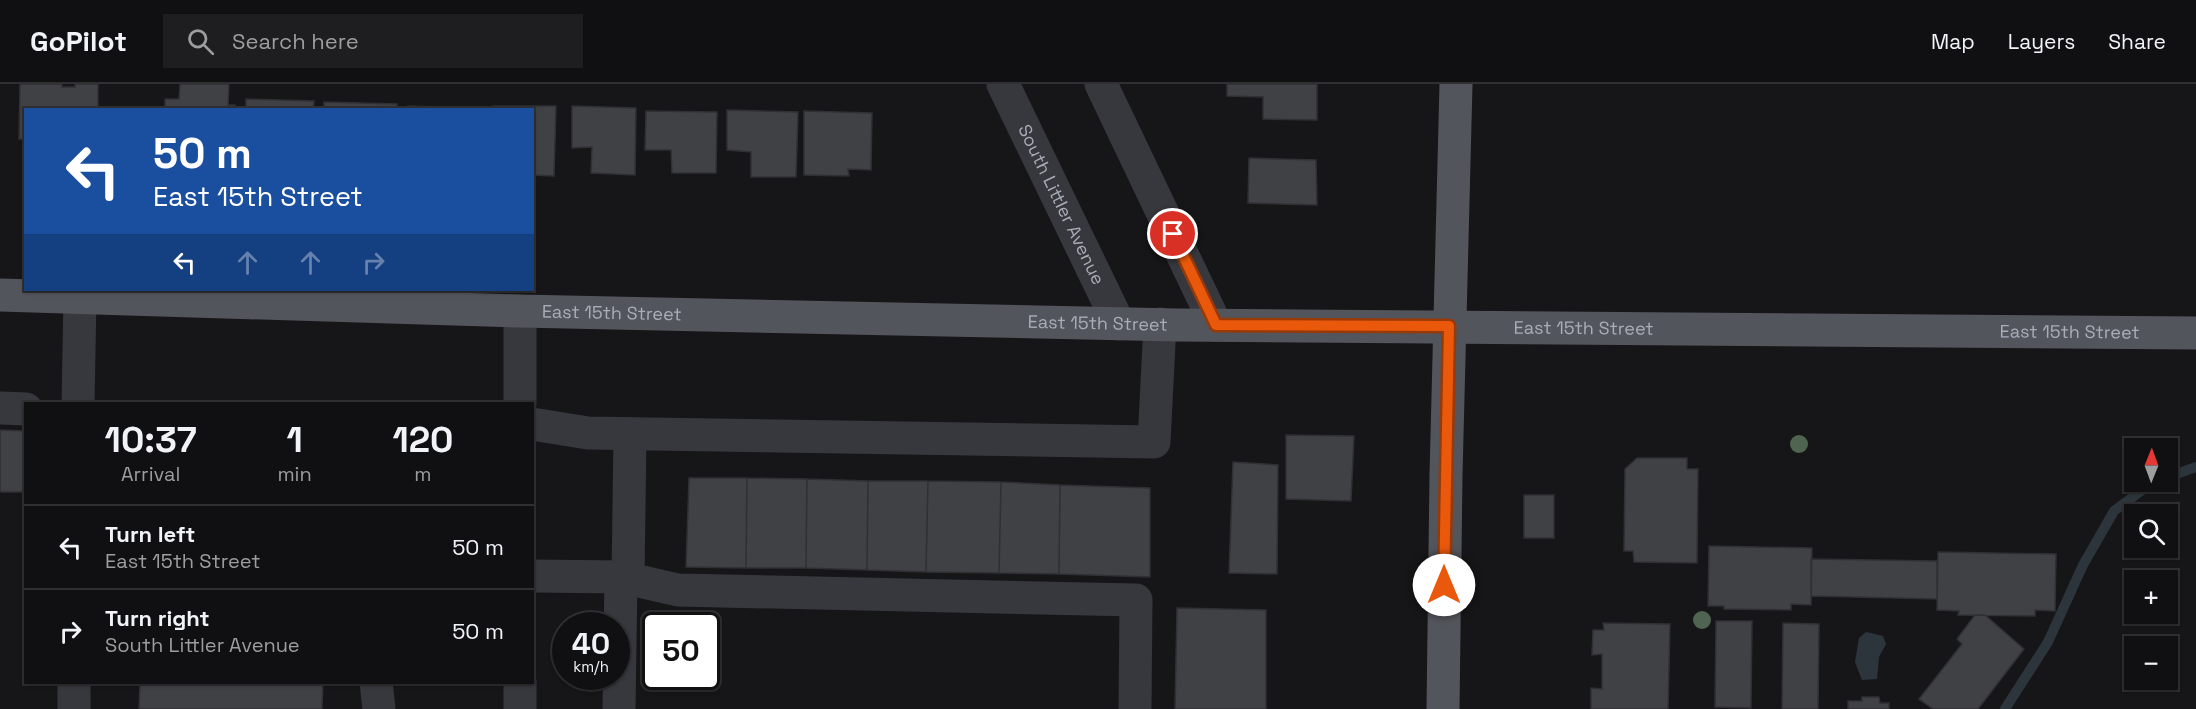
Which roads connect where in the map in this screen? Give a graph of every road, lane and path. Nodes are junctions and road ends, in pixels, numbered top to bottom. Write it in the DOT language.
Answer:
graph roads {
  1 [pos="1003,84"];
  2 [pos="1101,84"];
  3 [pos="1456,84"];
  4 [pos="0,295"];
  5 [pos="80,297"];
  6 [pos="520,311"];
  7 [pos="1119,324"];
  8 [pos="1160,324"];
  9 [pos="1216,325"];
  10 [pos="1449,326"];
  11 [pos="2196,333"];
  12 [pos="78,402"];
  13 [pos="520,402"];
  14 [pos="0,408"];
  15 [pos="24,409"];
  16 [pos="534,424"];
  17 [pos="630,434"];
  18 [pos="534,576"];
  19 [pos="624,578"];
  20 [pos="74,684"];
  21 [pos="376,684"];
  22 [pos="520,684"];
  23 [pos="74,709"];
  24 [pos="379,709"];
  25 [pos="520,709"];
  26 [pos="619,709"];
  27 [pos="1135,709"];
  28 [pos="1443,709"];
  1 -- 7 [label="street, South Littler Avenue"];
  2 -- 9 [label="street"];
  3 -- 10 [label="main road"];
  4 -- 5 [label="main road, East 15th Street"];
  5 -- 6 [label="main road, East 15th Street"];
  5 -- 12 [label="street"];
  6 -- 7 [label="main road, East 15th Street"];
  6 -- 13 [label="street"];
  7 -- 8 [label="main road, East 15th Street"];
  8 -- 9 [label="main road, East 15th Street"];
  8 -- 17 [label="street"];
  9 -- 10 [label="main road, East 15th Street"];
  10 -- 11 [label="main road, East 15th Street"];
  10 -- 28 [label="main road"];
  14 -- 15 [label="street"];
  16 -- 17 [label="street"];
  17 -- 19 [label="street"];
  18 -- 19 [label="street"];
  19 -- 26 [label="street"];
  19 -- 27 [label="street"];
  20 -- 23 [label="street"];
  21 -- 24 [label="street"];
  22 -- 25 [label="street"];
}
